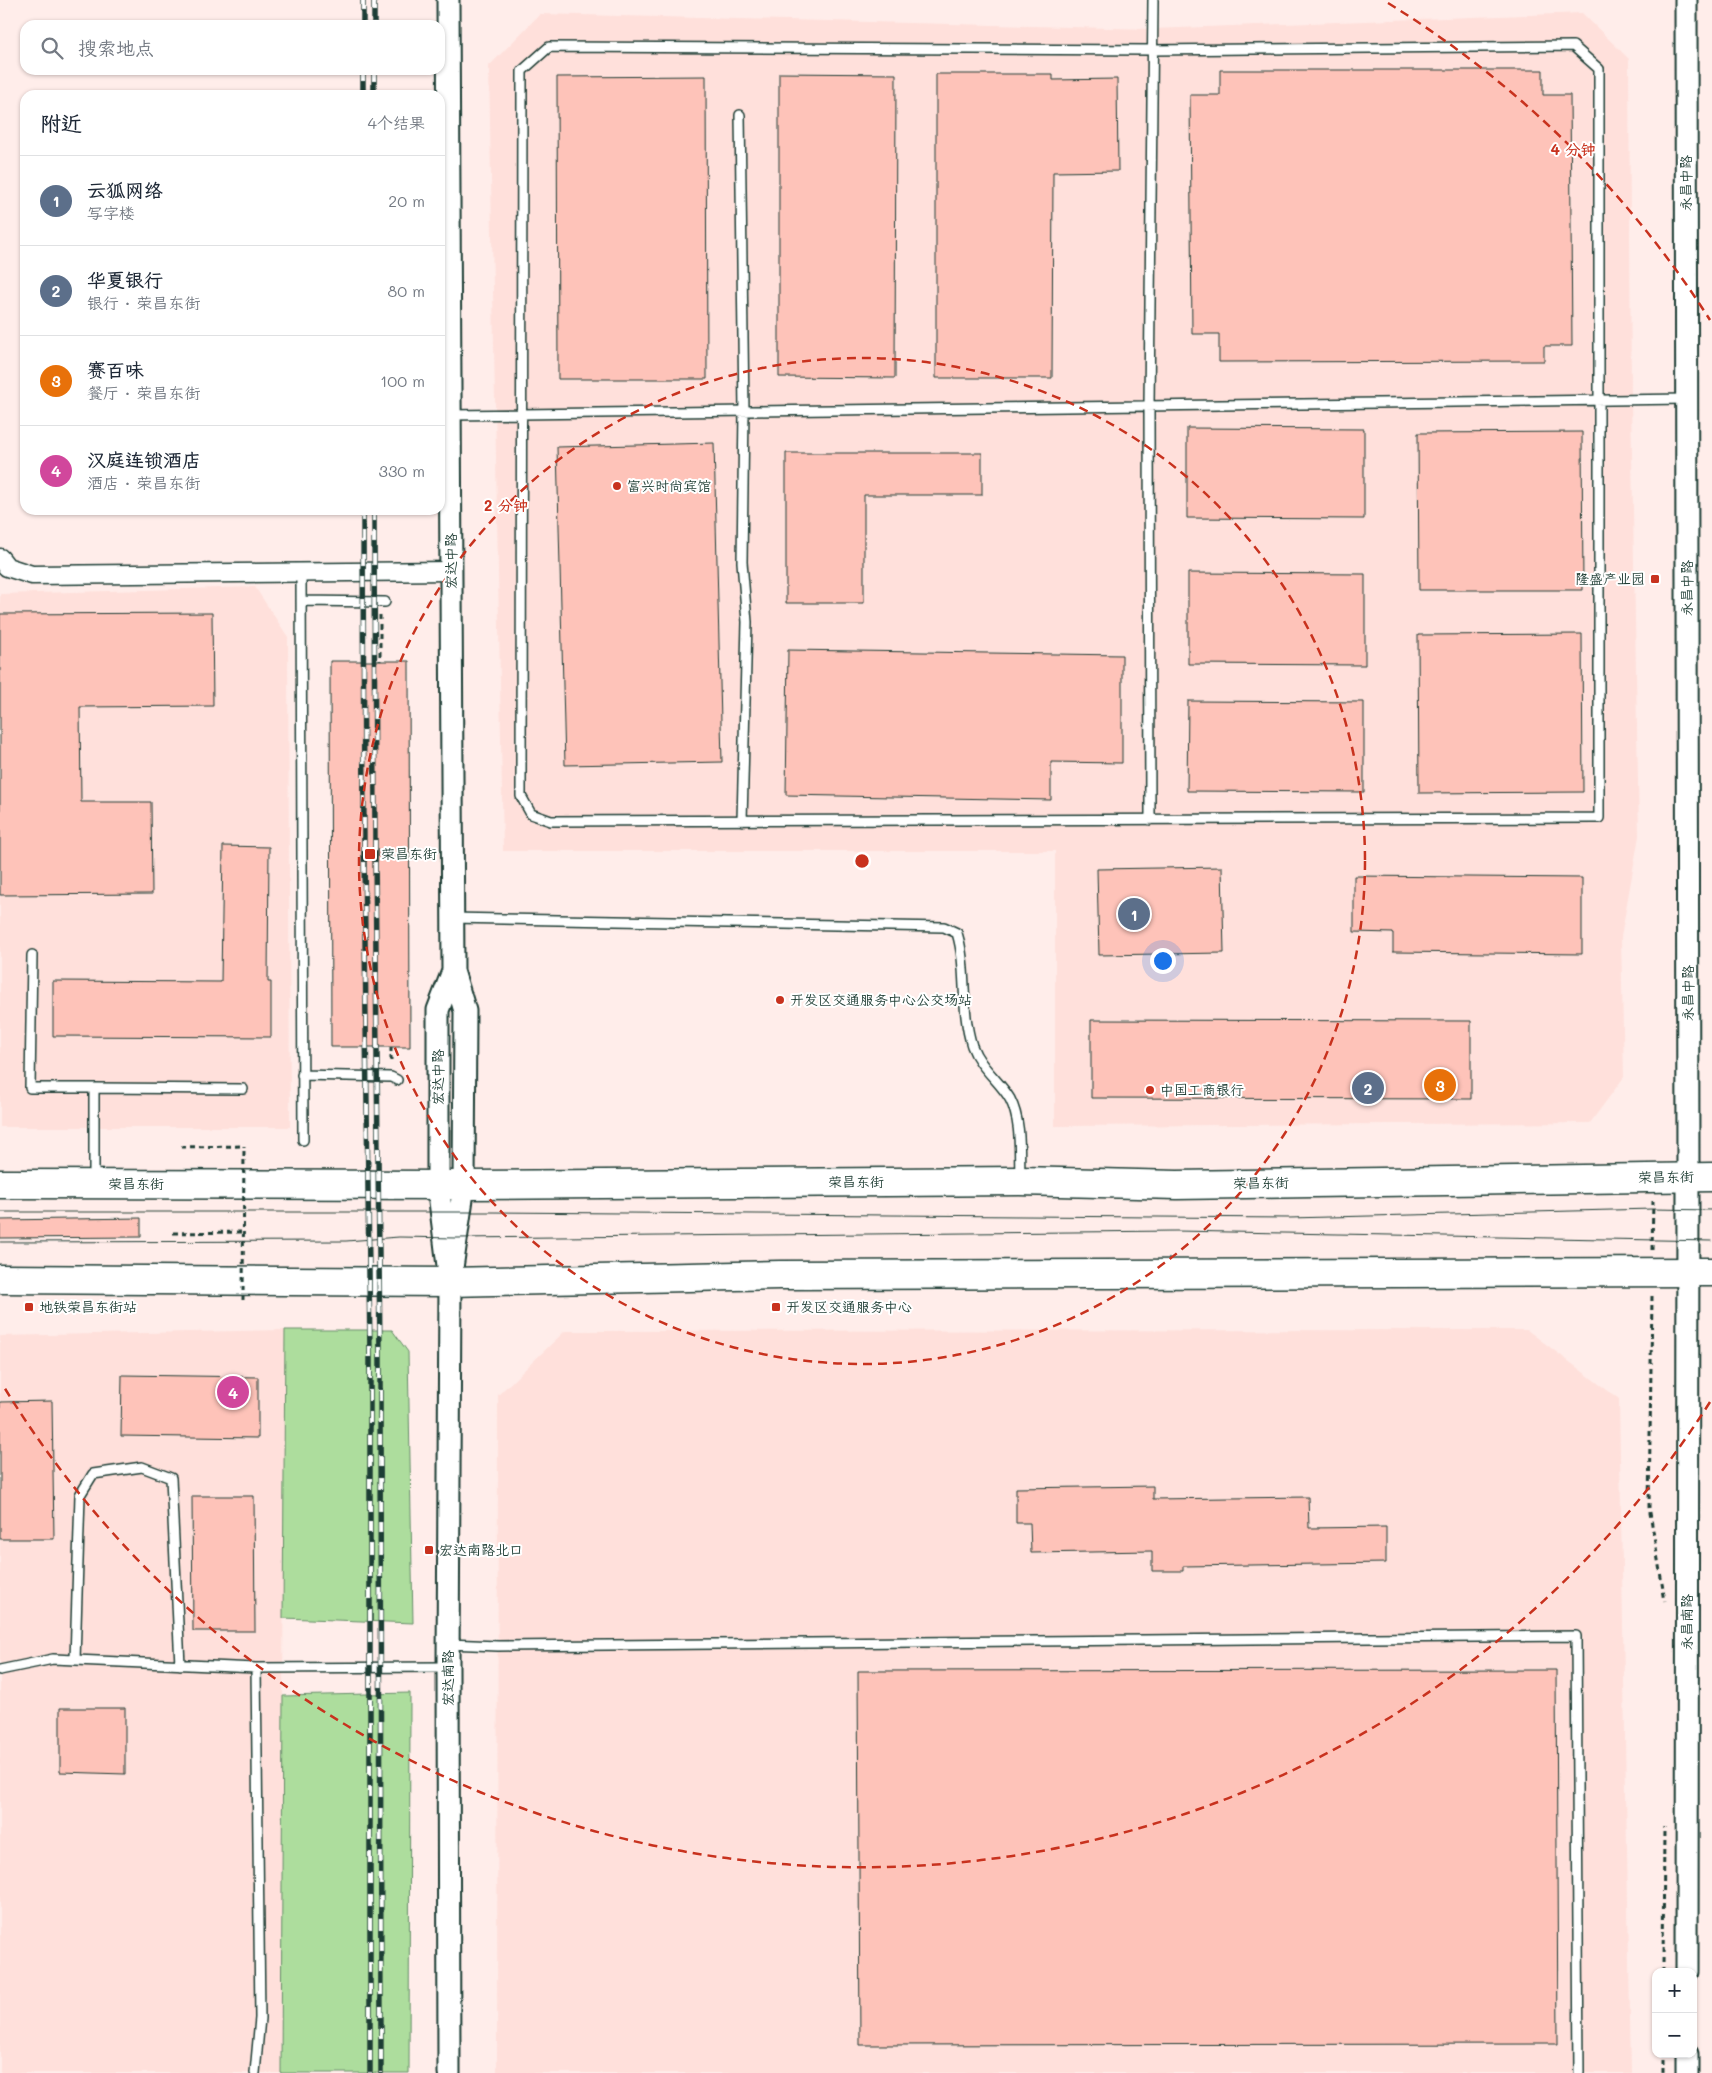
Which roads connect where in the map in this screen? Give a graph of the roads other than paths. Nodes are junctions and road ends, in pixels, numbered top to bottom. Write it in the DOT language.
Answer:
graph roads {
  1 [pos="448,0"];
  2 [pos="1153,0"];
  3 [pos="1686,0"];
  4 [pos="1152,50"];
  5 [pos="740,115"];
  6 [pos="1687,399"];
  7 [pos="1598,400"];
  8 [pos="1148,406"];
  9 [pos="744,411"];
  10 [pos="521,414"];
  11 [pos="451,415"];
  12 [pos="0,558"];
  13 [pos="451,570"];
  14 [pos="301,572"];
  15 [pos="301,601"];
  16 [pos="383,602"];
  17 [pos="1150,820"];
  18 [pos="742,821"];
  19 [pos="452,918"];
  20 [pos="32,954"];
  21 [pos="302,1075"];
  22 [pos="397,1080"];
  23 [pos="94,1088"];
  24 [pos="243,1089"];
  25 [pos="303,1140"];
  26 [pos="1700,1176"];
  27 [pos="1020,1181"];
  28 [pos="0,1184"];
  29 [pos="94,1184"];
  30 [pos="451,1185"];
  31 [pos="1699,1273"];
  32 [pos="0,1279"];
  33 [pos="450,1282"];
  34 [pos="448,1644"];
  35 [pos="75,1660"];
  36 [pos="180,1665"];
  37 [pos="448,1667"];
  38 [pos="256,1668"];
  39 [pos="0,1670"];
  40 [pos="1687,1968"];
  41 [pos="1687,2058"];
  42 [pos="255,2073"];
  43 [pos="449,2073"];
  44 [pos="1579,2073"];
  45 [pos="1687,2073"];
  1 -- 11 [label="street, 宏达中路"];
  2 -- 4 [label="lane"];
  3 -- 6 [label="street, 永昌中路"];
  4 -- 7 [label="lane"];
  4 -- 8 [label="lane"];
  4 -- 10 [label="lane"];
  5 -- 9 [label="lane"];
  6 -- 7 [label="lane"];
  6 -- 26 [label="street, 永昌中路"];
  7 -- 8 [label="lane"];
  7 -- 17 [label="lane"];
  8 -- 9 [label="lane"];
  8 -- 17 [label="lane"];
  9 -- 10 [label="lane"];
  9 -- 18 [label="lane"];
  10 -- 11 [label="lane"];
  10 -- 18 [label="lane"];
  11 -- 13 [label="street, 宏达中路"];
  12 -- 14 [label="street"];
  13 -- 14 [label="street"];
  13 -- 19 [label="street, 宏达中路"];
  14 -- 15 [label="lane"];
  15 -- 16 [label="lane"];
  15 -- 21 [label="lane"];
  17 -- 18 [label="lane"];
  19 -- 27 [label="lane"];
  19 -- 30 [label="street, 宏达中路"];
  20 -- 23 [label="lane"];
  21 -- 22 [label="lane"];
  21 -- 25 [label="lane"];
  23 -- 24 [label="lane"];
  23 -- 29 [label="lane"];
  26 -- 27 [label="main road, 荣昌东街"];
  26 -- 31 [label="street, 永昌中路"];
  27 -- 30 [label="main road, 荣昌东街"];
  28 -- 29 [label="main road, 荣昌东街"];
  29 -- 30 [label="main road, 荣昌东街"];
  30 -- 33 [label="street, 宏达中路"];
  31 -- 33 [label="main road"];
  31 -- 40 [label="street, 永昌南路"];
  32 -- 33 [label="main road"];
  33 -- 34 [label="street, 宏达南路"];
  34 -- 37 [label="street, 宏达南路"];
  34 -- 44 [label="lane"];
  35 -- 36 [label="lane"];
  35 -- 36 [label="lane"];
  35 -- 39 [label="lane"];
  36 -- 38 [label="lane"];
  37 -- 38 [label="lane"];
  37 -- 43 [label="street, 宏达南路"];
  38 -- 42 [label="lane"];
  41 -- 45 [label="street"];
}
